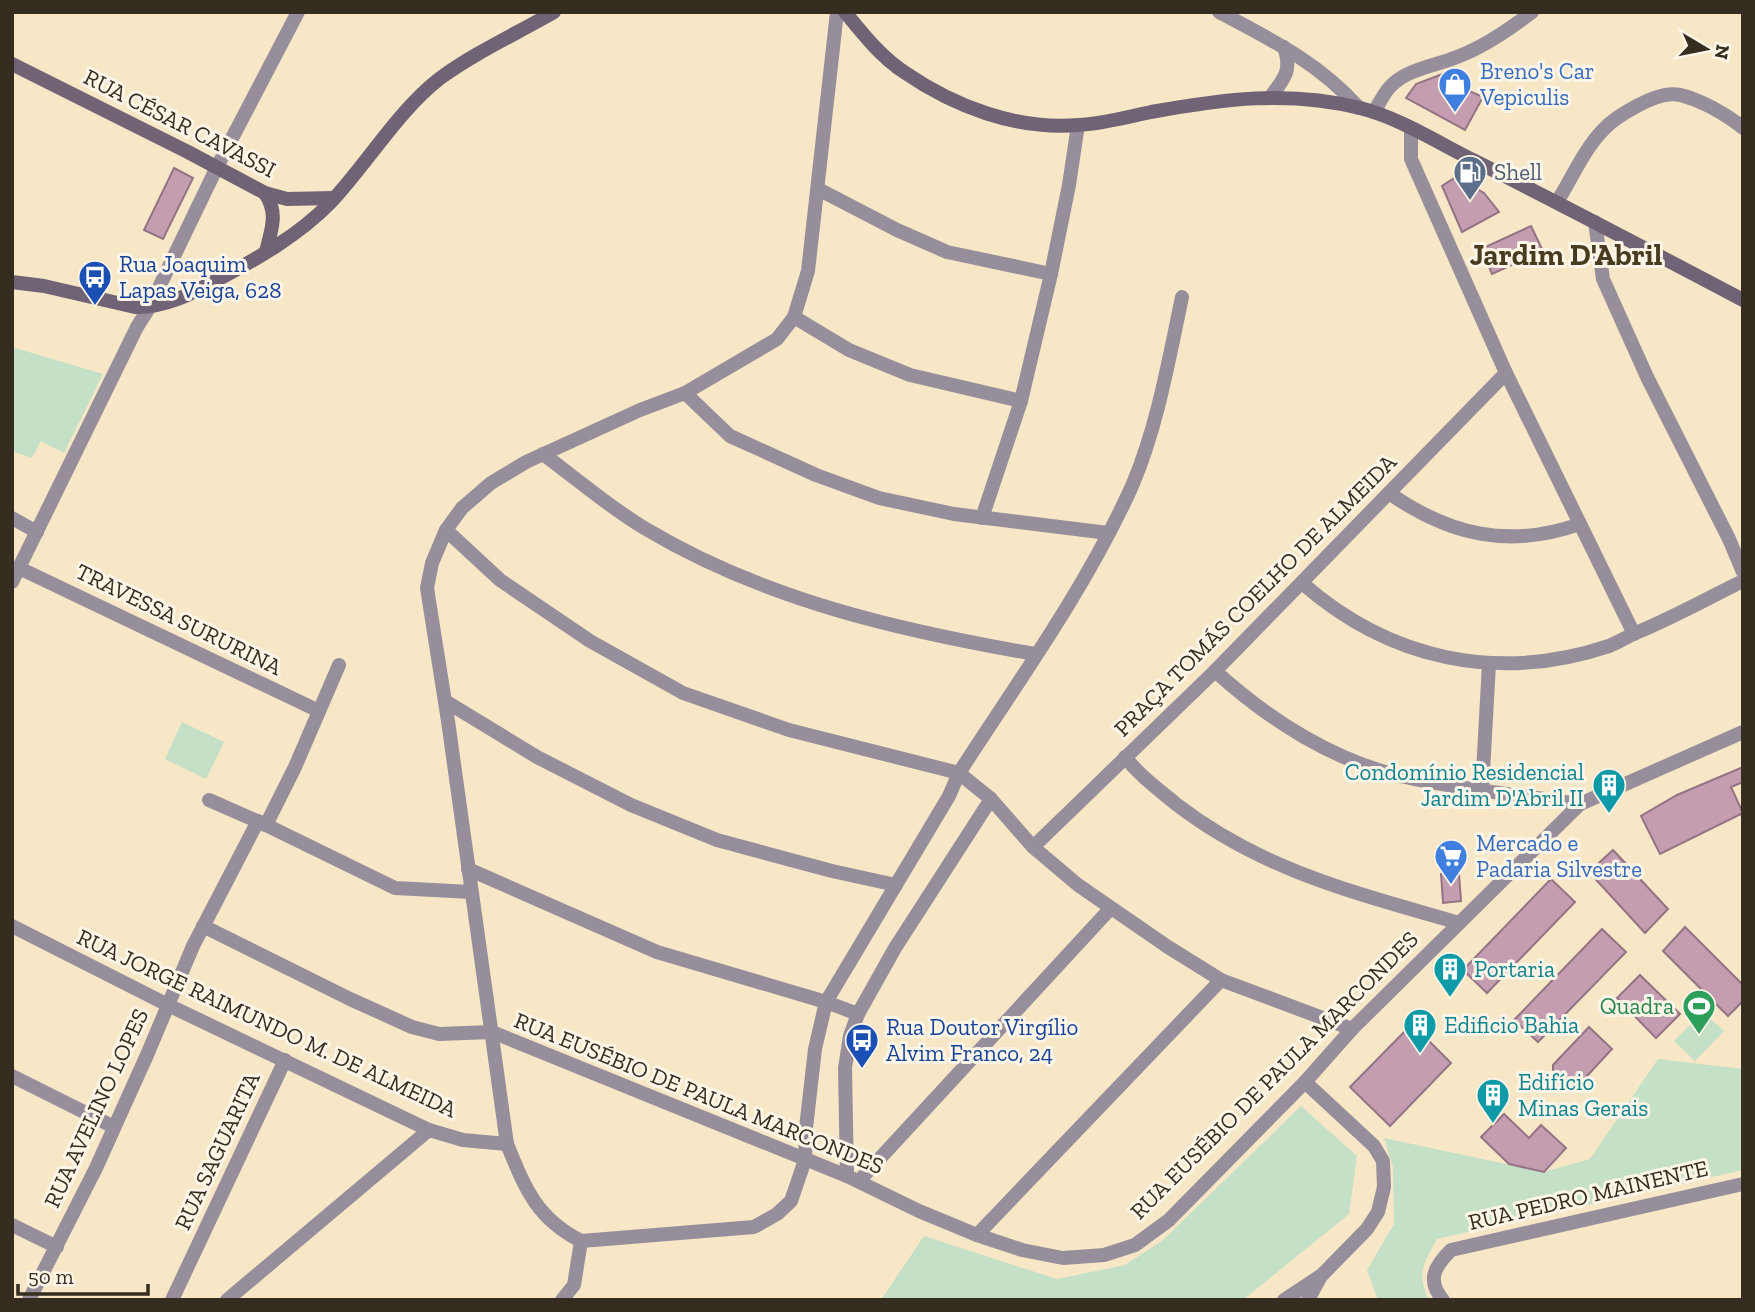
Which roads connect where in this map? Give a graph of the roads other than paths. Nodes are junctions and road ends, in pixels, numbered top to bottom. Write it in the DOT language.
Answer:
graph roads {
  1 [pos="298,12"];
  2 [pos="554,12"];
  3 [pos="837,12"];
  4 [pos="845,12"];
  5 [pos="1219,12"];
  6 [pos="1532,12"];
  7 [pos="1284,47"];
  8 [pos="12,64"];
  9 [pos="1271,96"];
  10 [pos="1367,110"];
  11 [pos="1077,125"];
  12 [pos="1743,128"];
  13 [pos="1411,129"];
  14 [pos="217,167"];
  15 [pos="818,189"];
  16 [pos="265,193"];
  17 [pos="334,198"];
  18 [pos="1557,202"];
  19 [pos="1595,222"];
  20 [pos="266,252"];
  21 [pos="1051,274"];
  22 [pos="12,282"];
  23 [pos="1182,297"];
  24 [pos="1743,300"];
  25 [pos="149,308"];
  26 [pos="794,317"];
  27 [pos="1506,373"];
  28 [pos="685,393"];
  29 [pos="1021,401"];
  30 [pos="542,454"];
  31 [pos="1389,493"];
  32 [pos="12,518"];
  33 [pos="982,518"];
  34 [pos="1580,524"];
  35 [pos="446,530"];
  36 [pos="37,532"];
  37 [pos="1108,533"];
  38 [pos="19,568"];
  39 [pos="1743,572"];
  40 [pos="1743,581"];
  41 [pos="12,582"];
  42 [pos="1302,583"];
  43 [pos="1634,634"];
  44 [pos="1035,654"];
  45 [pos="1489,664"];
  46 [pos="340,665"];
  47 [pos="1214,671"];
  48 [pos="445,701"];
  49 [pos="319,711"];
  50 [pos="1743,732"];
  51 [pos="1125,757"];
  52 [pos="958,773"];
  53 [pos="1482,790"];
  54 [pos="991,799"];
  55 [pos="209,800"];
  56 [pos="1580,804"];
  57 [pos="262,823"];
  58 [pos="1033,847"];
  59 [pos="468,869"];
  60 [pos="896,885"];
  61 [pos="471,892"];
  62 [pos="1110,909"];
  63 [pos="1459,923"];
  64 [pos="12,926"];
  65 [pos="203,926"];
  66 [pos="1221,980"];
  67 [pos="826,1002"];
  68 [pos="168,1005"];
  69 [pos="858,1014"];
  70 [pos="1352,1029"];
  71 [pos="492,1032"];
  72 [pos="285,1060"];
  73 [pos="12,1076"];
  74 [pos="1305,1082"];
  75 [pos="114,1127"];
  76 [pos="429,1130"];
  77 [pos="507,1144"];
  78 [pos="805,1160"];
  79 [pos="853,1179"];
  80 [pos="1743,1184"];
  81 [pos="12,1225"];
  82 [pos="977,1235"];
  83 [pos="581,1241"];
  84 [pos="57,1247"];
  85 [pos="1322,1275"];
  86 [pos="1441,1297"];
  87 [pos="1309,1299"];
  88 [pos="29,1300"];
  89 [pos="172,1300"];
  90 [pos="227,1300"];
  91 [pos="562,1300"];
  92 [pos="1284,1300"];
  1 -- 14 [label="street"];
  2 -- 17 [label="main road"];
  3 -- 15 [label="street, RUA EUSÉBIO DE PAULA MARCONDES"];
  4 -- 11 [label="main road"];
  5 -- 7 [label="street"];
  6 -- 10 [label="street"];
  7 -- 9 [label="street"];
  7 -- 10 [label="street"];
  8 -- 14 [label="main road, RUA CÉSAR CAVASSI"];
  9 -- 10 [label="main road"];
  9 -- 11 [label="main road"];
  10 -- 13 [label="main road"];
  11 -- 21 [label="street"];
  12 -- 18 [label="street"];
  13 -- 18 [label="main road"];
  13 -- 27 [label="street"];
  14 -- 16 [label="main road, RUA CÉSAR CAVASSI"];
  14 -- 25 [label="street"];
  15 -- 21 [label="street"];
  15 -- 26 [label="street, RUA EUSÉBIO DE PAULA MARCONDES"];
  16 -- 17 [label="main road, RUA CÉSAR CAVASSI"];
  16 -- 20 [label="main road"];
  17 -- 20 [label="main road"];
  18 -- 19 [label="main road"];
  19 -- 24 [label="main road"];
  19 -- 39 [label="street"];
  20 -- 25 [label="main road"];
  21 -- 29 [label="street"];
  22 -- 25 [label="main road"];
  23 -- 37 [label="street"];
  25 -- 36 [label="street"];
  26 -- 28 [label="street, RUA EUSÉBIO DE PAULA MARCONDES"];
  26 -- 29 [label="street"];
  27 -- 31 [label="street, PRAÇA TOMÁS COELHO DE ALMEIDA"];
  27 -- 34 [label="street"];
  28 -- 30 [label="street, RUA EUSÉBIO DE PAULA MARCONDES"];
  28 -- 33 [label="street"];
  29 -- 33 [label="street"];
  30 -- 35 [label="street, RUA EUSÉBIO DE PAULA MARCONDES"];
  30 -- 44 [label="street"];
  31 -- 34 [label="street"];
  31 -- 42 [label="street, PRAÇA TOMÁS COELHO DE ALMEIDA"];
  32 -- 36 [label="street"];
  33 -- 37 [label="street"];
  34 -- 43 [label="street"];
  35 -- 48 [label="street, RUA EUSÉBIO DE PAULA MARCONDES"];
  35 -- 52 [label="street"];
  36 -- 38 [label="street"];
  37 -- 44 [label="street"];
  38 -- 41 [label="street"];
  38 -- 49 [label="street, TRAVESSA SURURINA"];
  40 -- 43 [label="street"];
  42 -- 45 [label="street"];
  42 -- 47 [label="street, PRAÇA TOMÁS COELHO DE ALMEIDA"];
  43 -- 45 [label="street"];
  44 -- 52 [label="street"];
  45 -- 53 [label="street"];
  46 -- 49 [label="street, RUA AVELINO LOPES"];
  47 -- 51 [label="street, PRAÇA TOMÁS COELHO DE ALMEIDA"];
  47 -- 53 [label="street"];
  48 -- 59 [label="street, RUA EUSÉBIO DE PAULA MARCONDES"];
  48 -- 60 [label="street"];
  49 -- 57 [label="street, RUA AVELINO LOPES"];
  50 -- 56 [label="street, RUA EUSÉBIO DE PAULA MARCONDES"];
  51 -- 58 [label="street, PRAÇA TOMÁS COELHO DE ALMEIDA"];
  51 -- 63 [label="street"];
  52 -- 54 [label="street"];
  52 -- 60 [label="street"];
  53 -- 56 [label="street"];
  54 -- 58 [label="street"];
  54 -- 69 [label="street"];
  55 -- 57 [label="street"];
  56 -- 63 [label="street, RUA EUSÉBIO DE PAULA MARCONDES"];
  57 -- 61 [label="street"];
  57 -- 65 [label="street, RUA AVELINO LOPES"];
  58 -- 62 [label="street"];
  59 -- 61 [label="street, RUA EUSÉBIO DE PAULA MARCONDES"];
  59 -- 67 [label="street"];
  60 -- 67 [label="street"];
  61 -- 71 [label="street, RUA EUSÉBIO DE PAULA MARCONDES"];
  62 -- 66 [label="street"];
  62 -- 79 [label="street"];
  63 -- 70 [label="street, RUA EUSÉBIO DE PAULA MARCONDES"];
  64 -- 68 [label="street, RUA JORGE RAIMUNDO M. DE ALMEIDA"];
  65 -- 68 [label="street, RUA AVELINO LOPES"];
  65 -- 71 [label="street"];
  66 -- 70 [label="street"];
  66 -- 82 [label="street"];
  67 -- 69 [label="street"];
  67 -- 78 [label="street"];
  68 -- 72 [label="street, RUA JORGE RAIMUNDO M. DE ALMEIDA"];
  68 -- 75 [label="street, RUA AVELINO LOPES"];
  69 -- 79 [label="street"];
  70 -- 74 [label="street, RUA EUSÉBIO DE PAULA MARCONDES"];
  71 -- 77 [label="street"];
  71 -- 78 [label="street, RUA EUSÉBIO DE PAULA MARCONDES"];
  72 -- 76 [label="street, RUA JORGE RAIMUNDO M. DE ALMEIDA"];
  72 -- 89 [label="street, RUA SAGUARITA"];
  73 -- 75 [label="street"];
  74 -- 82 [label="street, RUA EUSÉBIO DE PAULA MARCONDES"];
  74 -- 85 [label="street"];
  75 -- 84 [label="street, RUA AVELINO LOPES"];
  76 -- 77 [label="street, RUA JORGE RAIMUNDO M. DE ALMEIDA"];
  76 -- 90 [label="street"];
  77 -- 83 [label="street"];
  78 -- 79 [label="street, RUA EUSÉBIO DE PAULA MARCONDES"];
  78 -- 83 [label="street"];
  79 -- 82 [label="street, RUA EUSÉBIO DE PAULA MARCONDES"];
  80 -- 86 [label="street, RUA PEDRO MAINENTE"];
  81 -- 84 [label="street"];
  83 -- 91 [label="street"];
  84 -- 88 [label="street, RUA AVELINO LOPES"];
  85 -- 87 [label="street"];
  85 -- 92 [label="street"];
}
